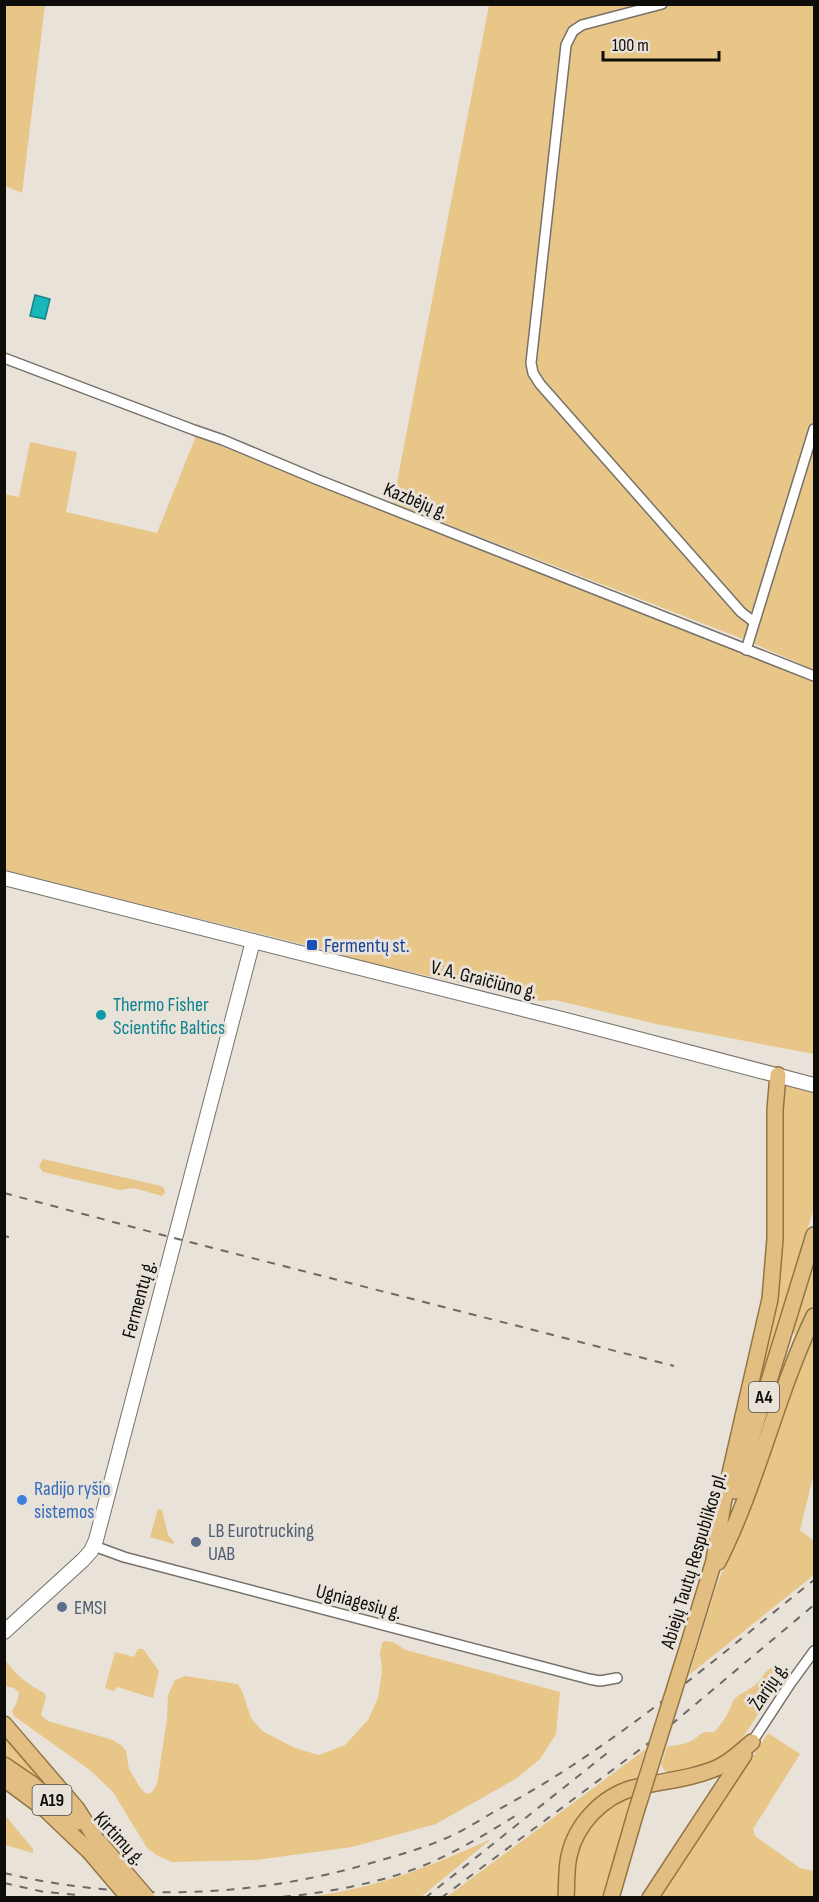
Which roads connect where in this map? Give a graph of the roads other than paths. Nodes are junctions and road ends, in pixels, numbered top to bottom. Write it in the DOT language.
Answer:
graph roads {
  1 [pos="662,4"];
  2 [pos="4,358"];
  3 [pos="814,429"];
  4 [pos="754,622"];
  5 [pos="746,650"];
  6 [pos="814,676"];
  7 [pos="4,878"];
  8 [pos="253,941"];
  9 [pos="778,1075"];
  10 [pos="814,1085"];
  11 [pos="814,1234"];
  12 [pos="814,1316"];
  13 [pos="94,1546"];
  14 [pos="714,1560"];
  15 [pos="708,1581"];
  16 [pos="4,1632"];
  17 [pos="814,1652"];
  18 [pos="617,1678"];
  19 [pos="4,1724"];
  20 [pos="752,1742"];
  21 [pos="4,1765"];
  22 [pos="704,1773"];
  23 [pos="4,1779"];
  24 [pos="720,1791"];
  25 [pos="95,1844"];
  26 [pos="129,1898"];
  27 [pos="147,1898"];
  28 [pos="566,1898"];
  29 [pos="610,1898"];
  30 [pos="650,1898"];
  1 -- 4 [label="street"];
  2 -- 5 [label="street, Kazbėjų g."];
  3 -- 4 [label="street"];
  4 -- 5 [label="street"];
  5 -- 6 [label="street, Kazbėjų g."];
  7 -- 8 [label="main road, V. A. Graičiūno g."];
  8 -- 9 [label="main road, V. A. Graičiūno g."];
  8 -- 13 [label="main road, Fermentų g."];
  9 -- 10 [label="main road, V. A. Graičiūno g."];
  9 -- 14 [label="highway"];
  11 -- 14 [label="highway, Abiejų Tautų Respublikos pl. / A4"];
  12 -- 15 [label="highway"];
  13 -- 16 [label="main road, Fermentų g."];
  13 -- 18 [label="street, Ugniagesių g."];
  14 -- 15 [label="highway, Abiejų Tautų Respublikos pl. / A4"];
  15 -- 29 [label="highway, Abiejų Tautų Respublikos pl. / A4, bridge"];
  17 -- 20 [label="street, Žarijų g."];
  19 -- 25 [label="highway"];
  20 -- 22 [label="highway"];
  20 -- 24 [label="highway"];
  21 -- 25 [label="highway, Kirtimų g. / A19"];
  22 -- 24 [label="highway"];
  22 -- 28 [label="highway"];
  23 -- 25 [label="highway, Kirtimų g. / A19"];
  24 -- 30 [label="highway"];
  25 -- 26 [label="highway, Kirtimų g. / A19, bridge"];
  25 -- 27 [label="highway, Kirtimų g. / A19, bridge"];
}
